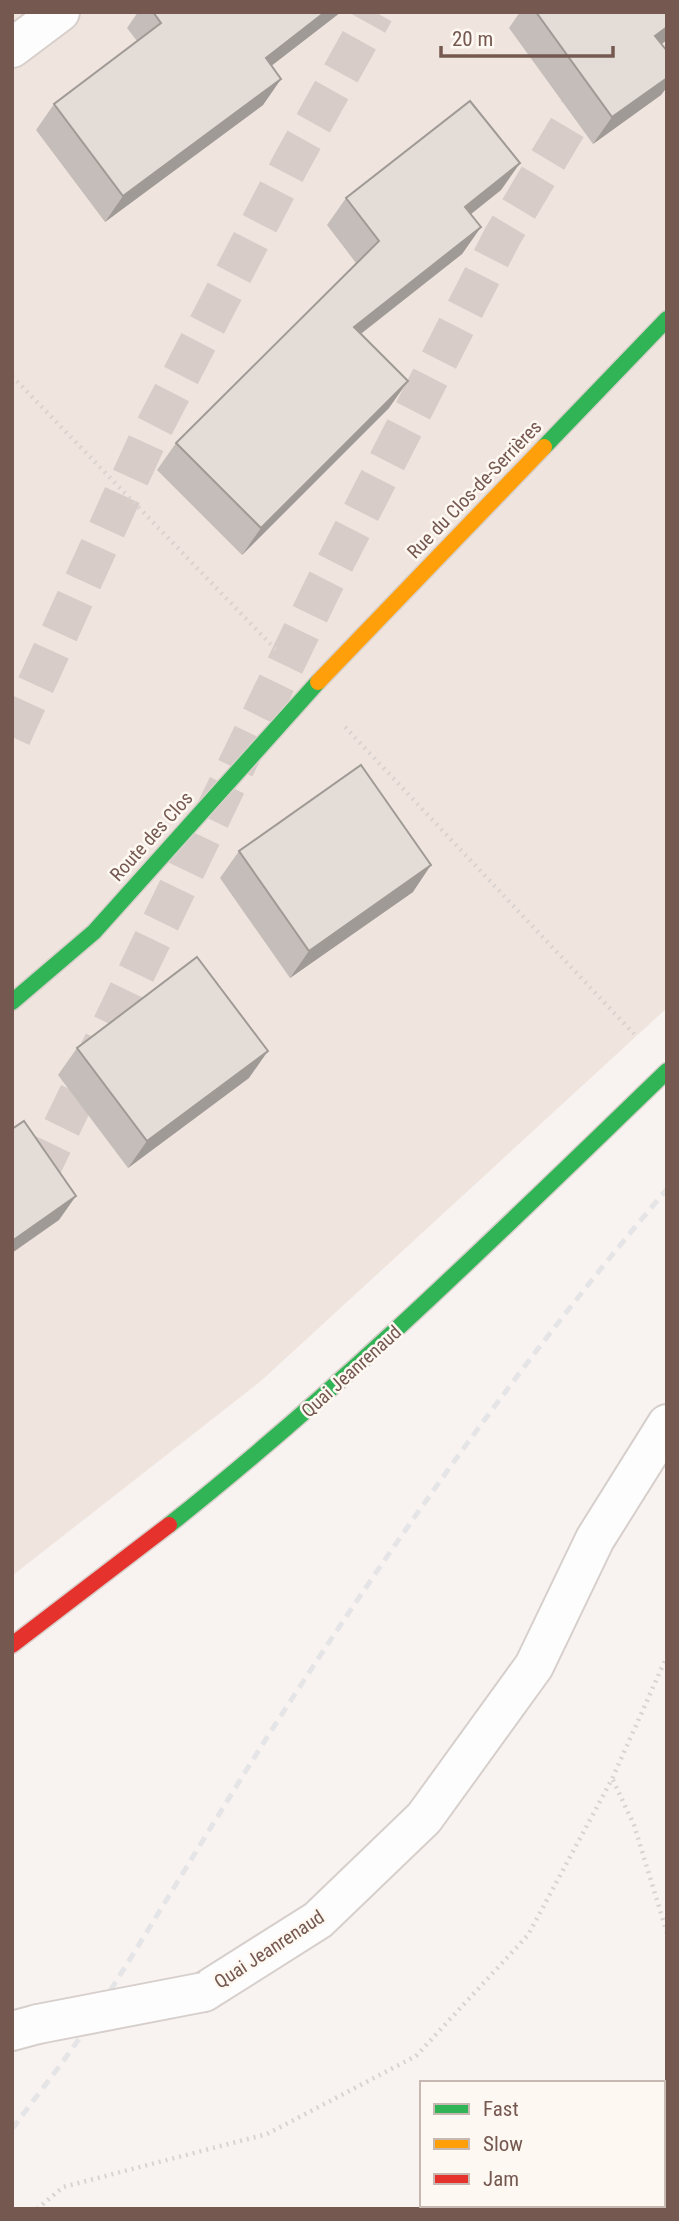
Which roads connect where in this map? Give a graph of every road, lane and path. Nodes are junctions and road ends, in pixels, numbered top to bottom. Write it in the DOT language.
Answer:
graph roads {
  1 [pos="60,12"];
  2 [pos="12,48"];
  3 [pos="667,319"];
  4 [pos="12,376"];
  5 [pos="312,688"];
  6 [pos="354,737"];
  7 [pos="12,1002"];
  8 [pos="640,1040"];
  9 [pos="667,1071"];
  10 [pos="667,1424"];
  11 [pos="12,1645"];
  12 [pos="667,1657"];
  13 [pos="612,1779"];
  14 [pos="667,1933"];
  15 [pos="25,2028"];
  16 [pos="37,2209"];
  1 -- 2 [label="street"];
  3 -- 5 [label="street, Rue du Clos-de-Serrières"];
  4 -- 5 [label="path"];
  5 -- 7 [label="street, Route des Clos"];
  6 -- 8 [label="path"];
  9 -- 11 [label="street, Quai Jeanrenaud"];
  10 -- 15 [label="street, Quai Jeanrenaud, bridge"];
  12 -- 13 [label="path"];
  13 -- 14 [label="path"];
  13 -- 16 [label="path"];
}
